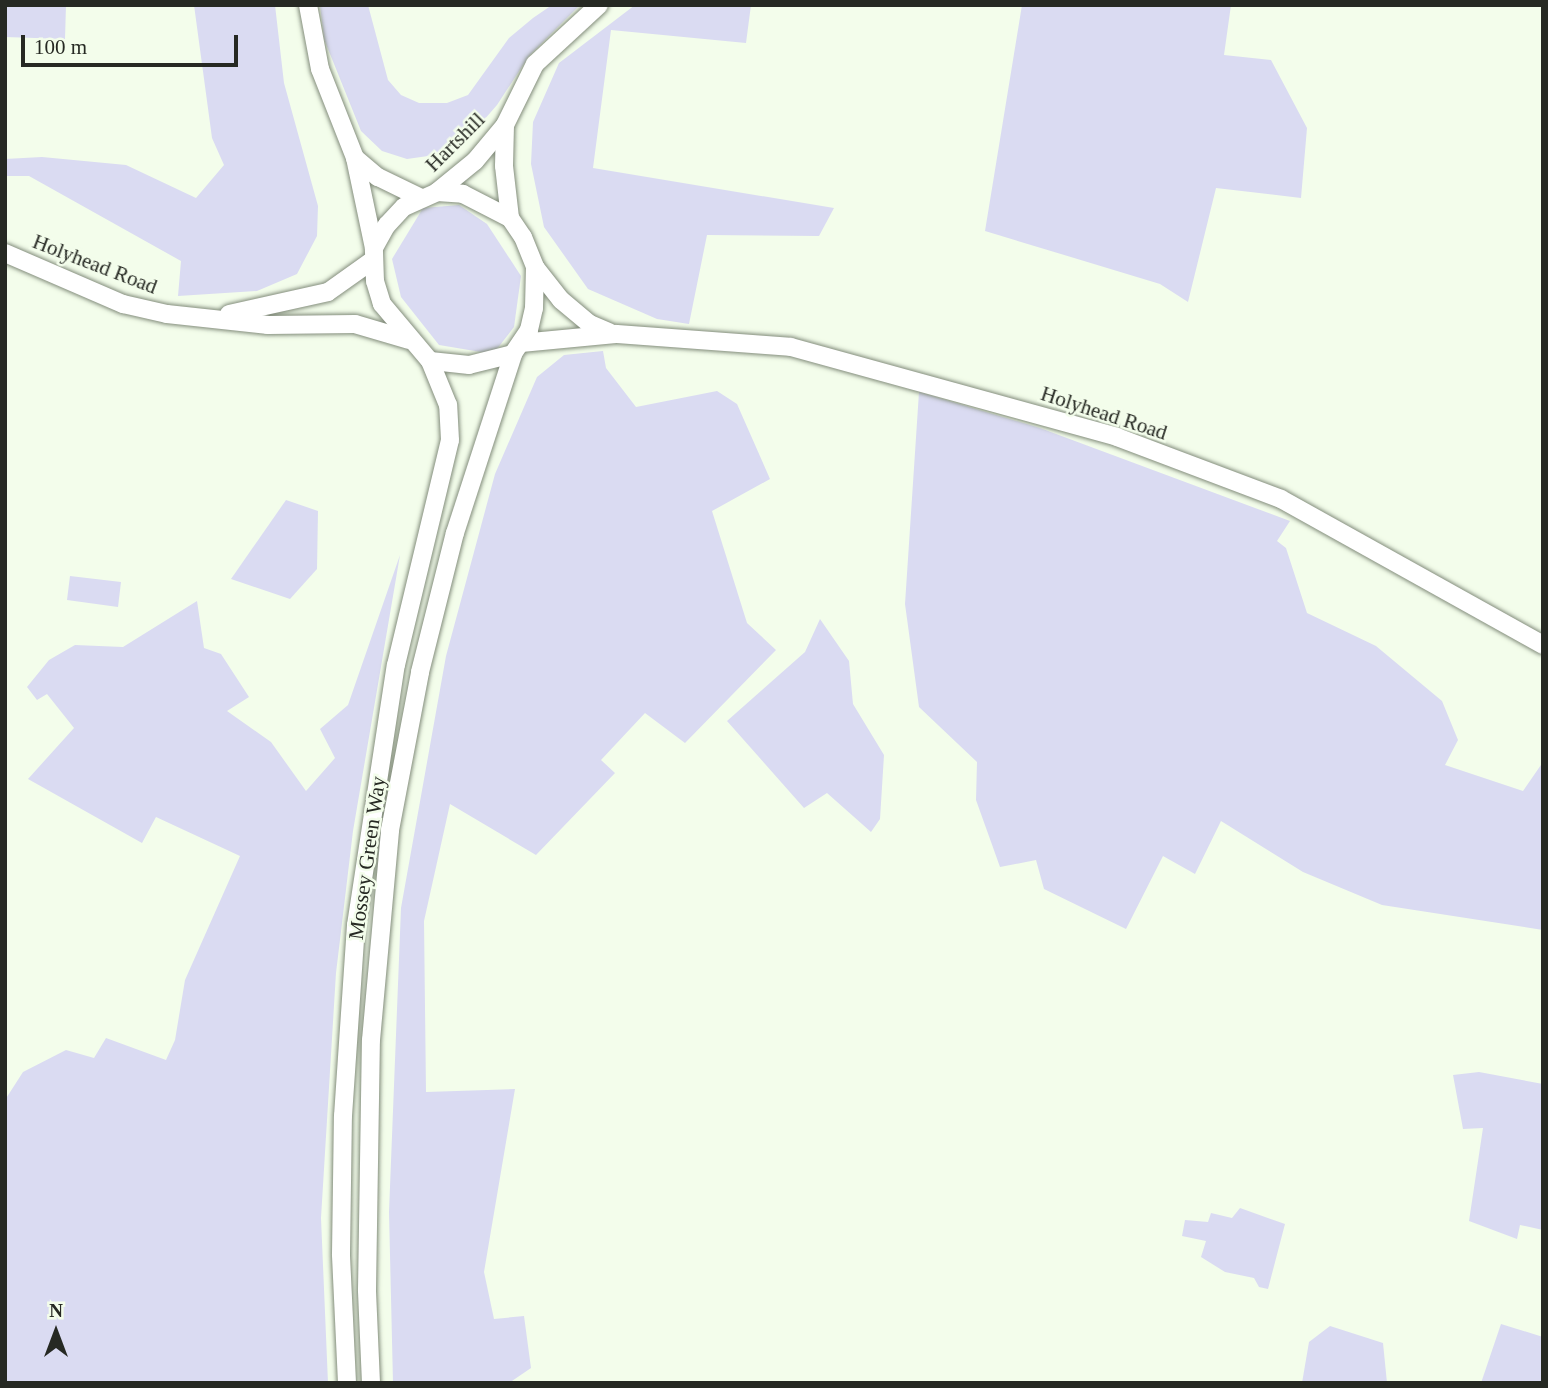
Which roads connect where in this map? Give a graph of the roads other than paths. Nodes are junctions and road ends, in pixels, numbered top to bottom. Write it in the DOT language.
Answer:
graph roads {
  1 [pos="308,5"];
  2 [pos="599,5"];
  3 [pos="505,125"];
  4 [pos="355,159"];
  5 [pos="437,192"];
  6 [pos="419,197"];
  7 [pos="510,218"];
  8 [pos="5,253"];
  9 [pos="373,254"];
  10 [pos="536,267"];
  11 [pos="211,317"];
  12 [pos="616,334"];
  13 [pos="409,340"];
  14 [pos="517,349"];
  15 [pos="430,361"];
  16 [pos="1543,645"];
  17 [pos="367,1290"];
  18 [pos="347,1383"];
  19 [pos="362,1383"];
  20 [pos="372,1383"];
  1 -- 4 [label="main road"];
  2 -- 3 [label="main road, Hartshill"];
  3 -- 5 [label="main road, Hartshill"];
  3 -- 7 [label="main road, Hartshill"];
  4 -- 6 [label="main road"];
  4 -- 9 [label="main road"];
  5 -- 6 [label="main road"];
  5 -- 7 [label="main road"];
  6 -- 9 [label="main road"];
  7 -- 10 [label="main road"];
  8 -- 11 [label="main road, Holyhead Road"];
  9 -- 11 [label="main road"];
  9 -- 13 [label="main road"];
  10 -- 12 [label="main road, Holyhead Road"];
  10 -- 14 [label="main road"];
  11 -- 13 [label="main road"];
  12 -- 14 [label="main road, Holyhead Road"];
  12 -- 16 [label="main road, Holyhead Road"];
  13 -- 15 [label="main road"];
  14 -- 15 [label="main road"];
  14 -- 17 [label="main road, Mossey Green Way"];
  15 -- 18 [label="main road, Mossey Green Way"];
  17 -- 19 [label="main road"];
  17 -- 20 [label="main road, Mossey Green Way"];
}
